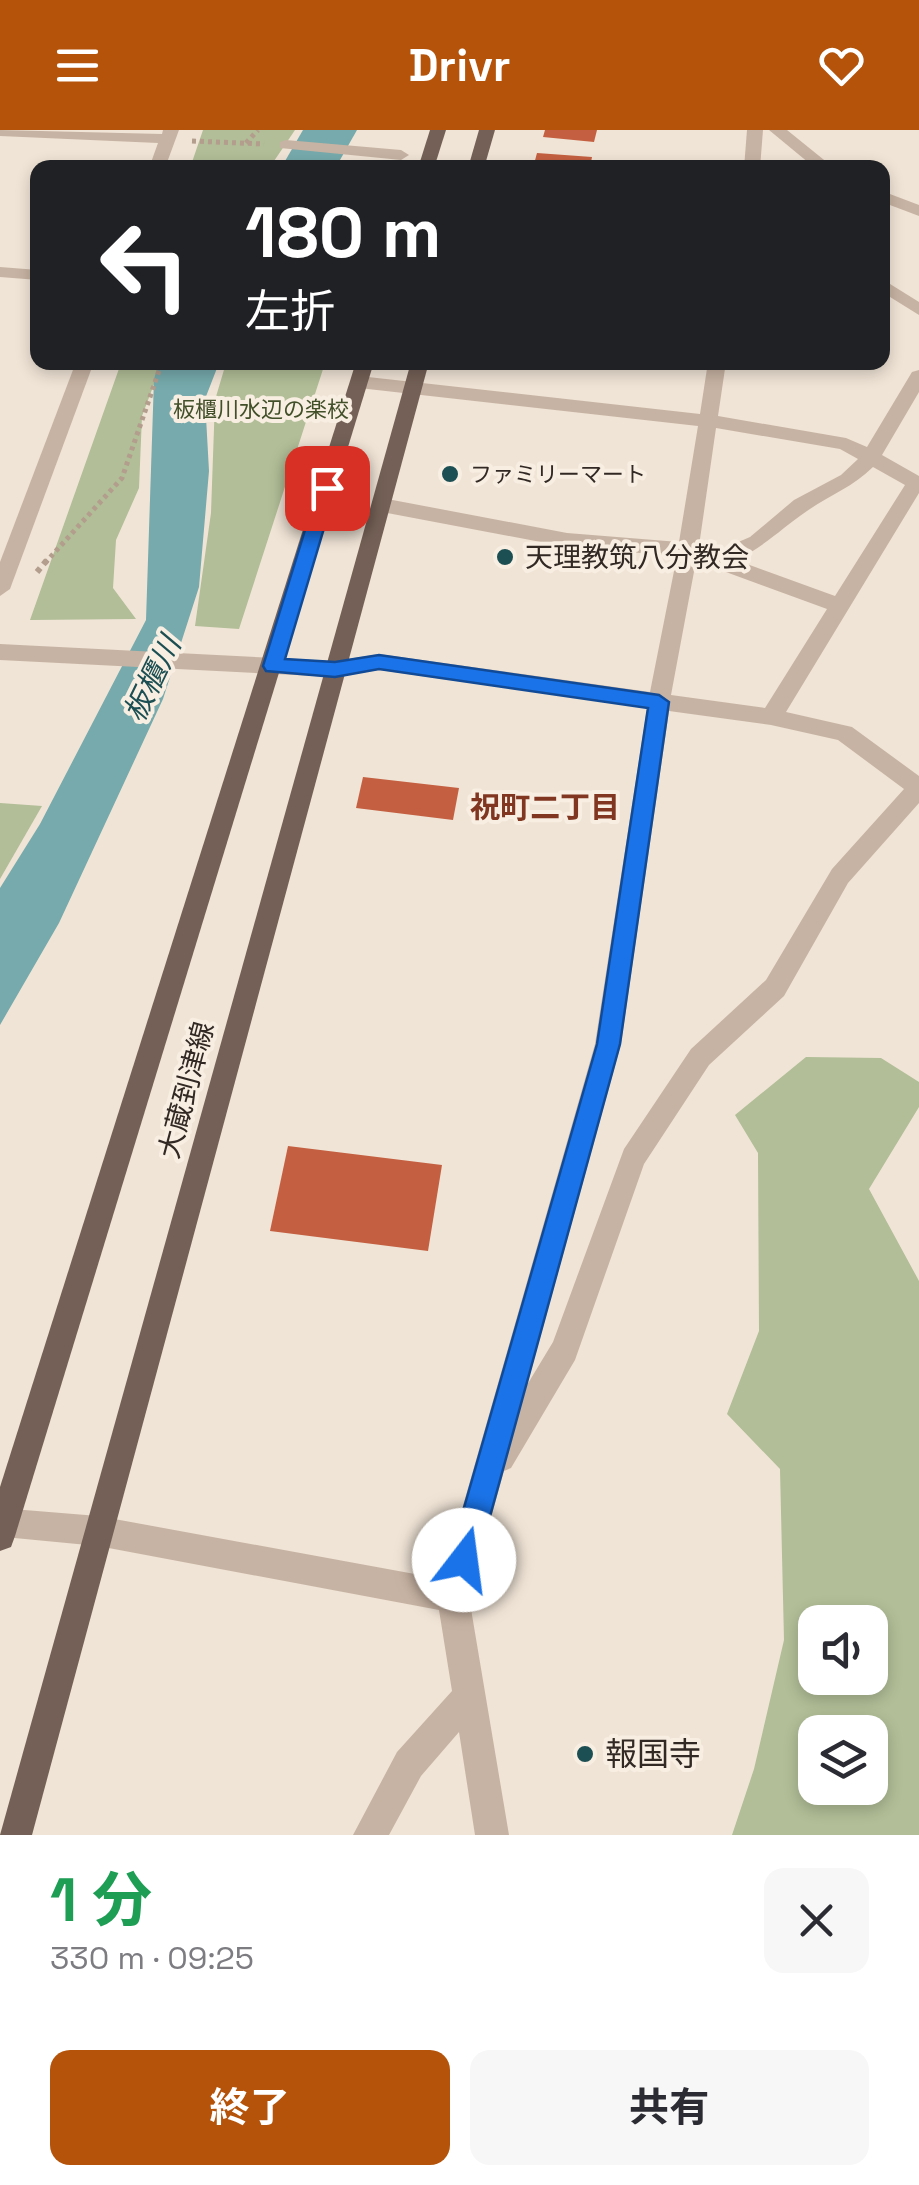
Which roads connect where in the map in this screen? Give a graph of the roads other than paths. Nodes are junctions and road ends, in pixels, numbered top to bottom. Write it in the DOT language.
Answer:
graph roads {
  1 [pos="438,130"];
  2 [pos="487,130"];
  3 [pos="755,130"];
  4 [pos="777,130"];
  5 [pos="0,131"];
  6 [pos="169,135"];
  7 [pos="286,144"];
  8 [pos="395,155"];
  9 [pos="160,160"];
  10 [pos="429,160"];
  11 [pos="478,160"];
  12 [pos="753,160"];
  13 [pos="816,160"];
  14 [pos="890,199"];
  15 [pos="919,211"];
  16 [pos="0,272"];
  17 [pos="30,274"];
  18 [pos="890,290"];
  19 [pos="919,310"];
  20 [pos="82,370"];
  21 [pos="715,370"];
  22 [pos="362,372"];
  23 [pos="417,374"];
  24 [pos="919,376"];
  25 [pos="705,422"];
  26 [pos="872,456"];
  27 [pos="917,483"];
  28 [pos="382,506"];
  29 [pos="688,550"];
  30 [pos="720,559"];
  31 [pos="0,589"];
  32 [pos="840,606"];
  33 [pos="0,652"];
  34 [pos="273,666"];
  35 [pos="335,670"];
  36 [pos="659,702"];
  37 [pos="772,717"];
  38 [pos="919,788"];
  39 [pos="483,1484"];
  40 [pos="2,1529"];
  41 [pos="98,1532"];
  42 [pos="454,1597"];
  43 [pos="468,1696"];
  44 [pos="15,1835"];
  45 [pos="370,1835"];
  46 [pos="492,1835"];
  1 -- 10 [label="main road"];
  2 -- 11 [label="main road"];
  3 -- 12 [label="street"];
  4 -- 13 [label="street"];
  5 -- 6 [label="street"];
  6 -- 9 [label="street"];
  7 -- 8 [label="street"];
  14 -- 15 [label="street"];
  16 -- 17 [label="street"];
  18 -- 19 [label="street"];
  20 -- 31 [label="street"];
  21 -- 25 [label="street"];
  22 -- 23 [label="street"];
  22 -- 34 [label="main road, 大蔵到津線"];
  23 -- 25 [label="street"];
  23 -- 28 [label="main road, 大蔵到津線"];
  24 -- 26 [label="street"];
  25 -- 26 [label="street"];
  25 -- 29 [label="street"];
  26 -- 27 [label="street"];
  26 -- 30 [label="street"];
  27 -- 32 [label="street"];
  28 -- 29 [label="street"];
  28 -- 35 [label="main road, 大蔵到津線"];
  29 -- 30 [label="street"];
  29 -- 36 [label="street"];
  30 -- 32 [label="street"];
  32 -- 37 [label="street"];
  33 -- 34 [label="street"];
  34 -- 35 [label="street"];
  34 -- 40 [label="main road, 大蔵到津線"];
  35 -- 36 [label="street"];
  35 -- 41 [label="main road, 大蔵到津線"];
  36 -- 37 [label="street"];
  36 -- 39 [label="street"];
  37 -- 38 [label="street"];
  38 -- 39 [label="street"];
  39 -- 42 [label="street"];
  40 -- 41 [label="street"];
  41 -- 42 [label="street"];
  41 -- 44 [label="main road, 大蔵到津線"];
  42 -- 43 [label="street"];
  43 -- 45 [label="street"];
  43 -- 46 [label="street"];
}
